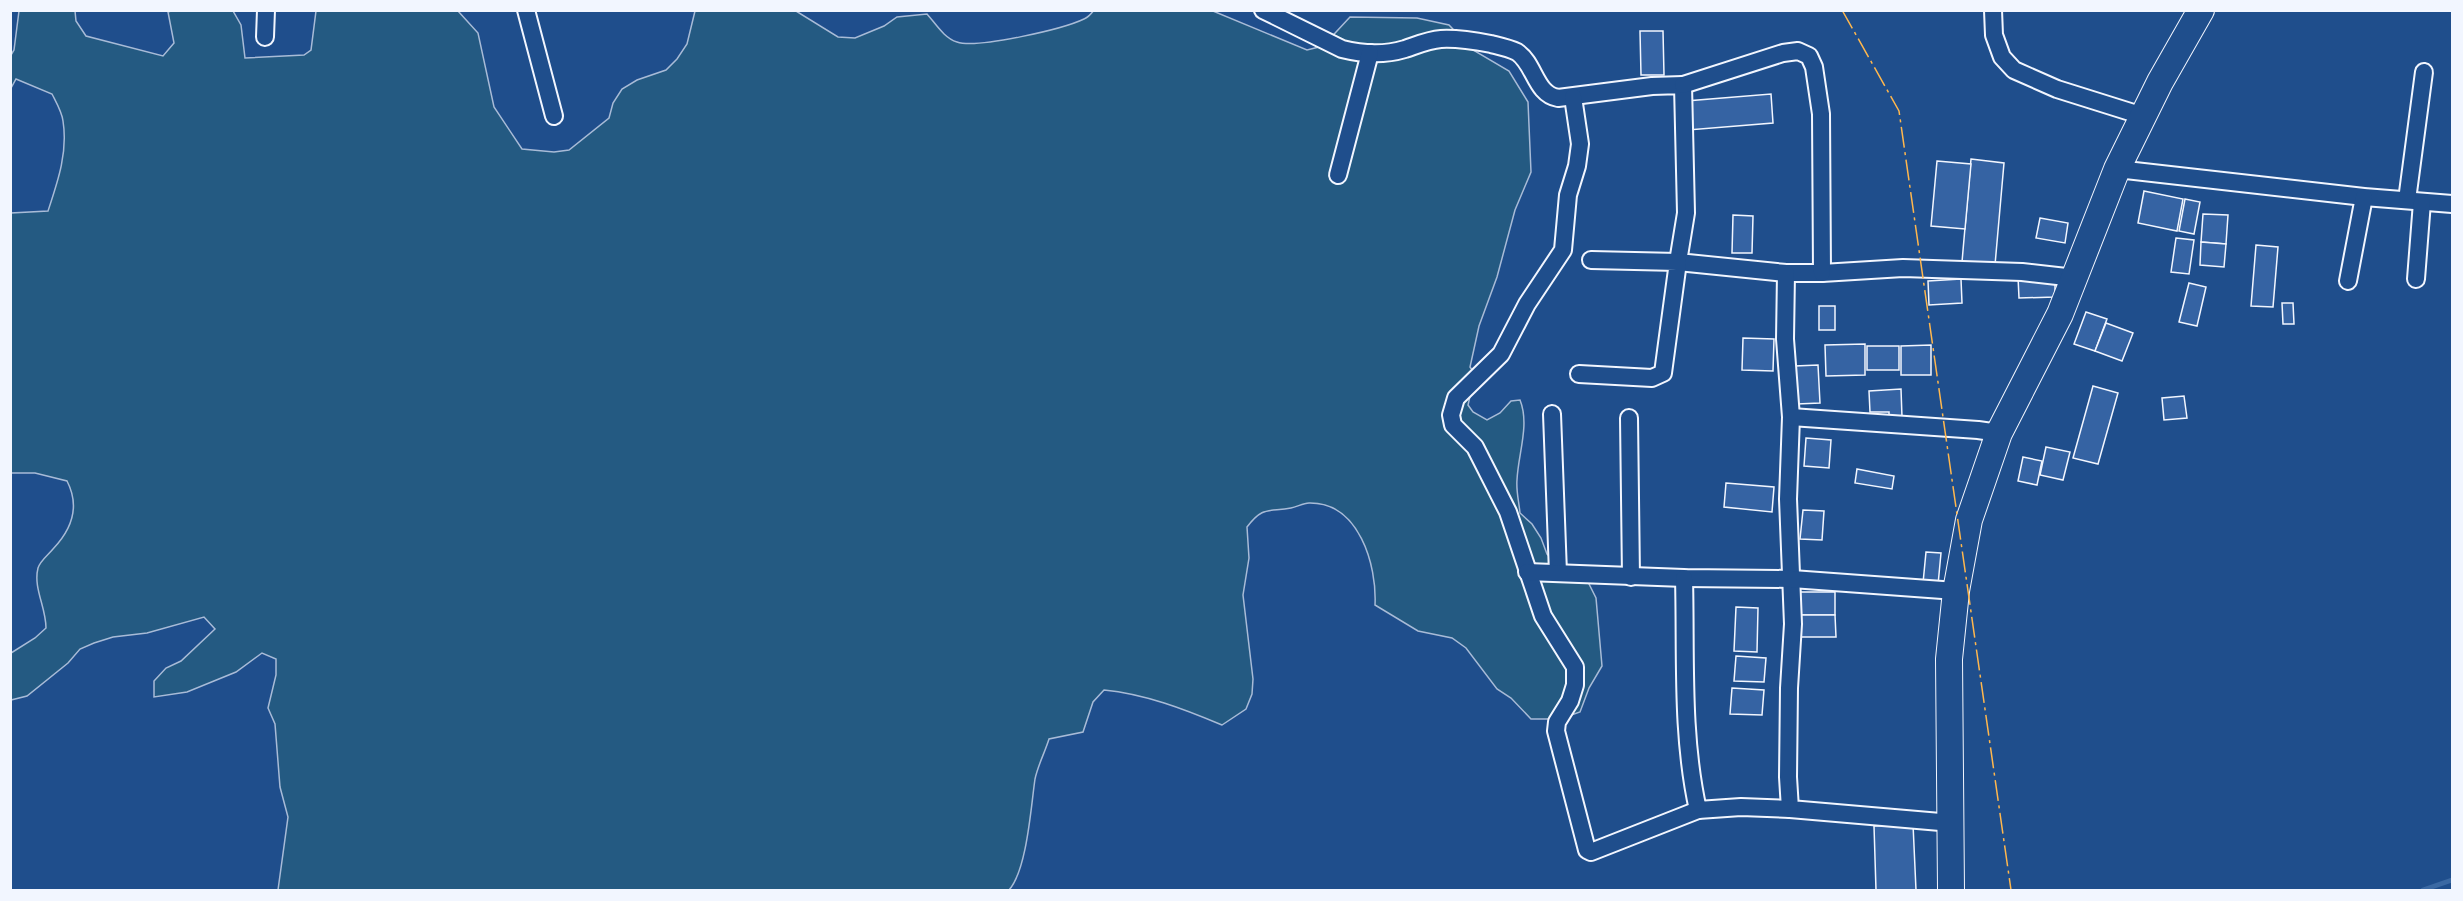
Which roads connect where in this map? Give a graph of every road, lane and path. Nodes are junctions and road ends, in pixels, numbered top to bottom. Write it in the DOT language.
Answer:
graph roads {
  1 [pos="266,10"];
  2 [pos="526,10"];
  3 [pos="1263,10"];
  4 [pos="1993,10"];
  5 [pos="2201,10"];
  6 [pos="265,37"];
  7 [pos="1370,53"];
  8 [pos="2424,72"];
  9 [pos="1683,85"];
  10 [pos="1573,97"];
  11 [pos="554,116"];
  12 [pos="2143,116"];
  13 [pos="2117,169"];
  14 [pos="1338,175"];
  15 [pos="2364,197"];
  16 [pos="2414,201"];
  17 [pos="2452,204"];
  18 [pos="1591,260"];
  19 [pos="1678,262"];
  20 [pos="1786,273"];
  21 [pos="1822,273"];
  22 [pos="2075,278"];
  23 [pos="2416,279"];
  24 [pos="2348,281"];
  25 [pos="1578,374"];
  26 [pos="1552,414"];
  27 [pos="1791,417"];
  28 [pos="1629,418"];
  29 [pos="1999,433"];
  30 [pos="1527,572"];
  31 [pos="1558,573"];
  32 [pos="1631,577"];
  33 [pos="1684,578"];
  34 [pos="1792,579"];
  35 [pos="1956,591"];
  36 [pos="1790,809"];
  37 [pos="1698,810"];
  38 [pos="1952,823"];
  39 [pos="1951,891"];
  1 -- 6 [label="street"];
  2 -- 11 [label="street"];
  3 -- 7 [label="street"];
  4 -- 12 [label="street"];
  5 -- 12 [label="main road"];
  7 -- 10 [label="street"];
  7 -- 14 [label="street"];
  8 -- 16 [label="street"];
  9 -- 10 [label="street"];
  9 -- 19 [label="street"];
  9 -- 21 [label="street"];
  10 -- 30 [label="street"];
  12 -- 13 [label="main road"];
  13 -- 15 [label="street"];
  13 -- 22 [label="main road"];
  15 -- 16 [label="street"];
  15 -- 24 [label="street"];
  16 -- 17 [label="street"];
  16 -- 23 [label="street"];
  18 -- 19 [label="street"];
  19 -- 20 [label="street"];
  19 -- 25 [label="street"];
  20 -- 21 [label="street"];
  20 -- 27 [label="street"];
  21 -- 22 [label="street"];
  22 -- 29 [label="main road"];
  26 -- 31 [label="street"];
  27 -- 29 [label="street"];
  27 -- 34 [label="street"];
  28 -- 32 [label="street"];
  29 -- 35 [label="main road"];
  30 -- 31 [label="street"];
  30 -- 37 [label="street"];
  31 -- 32 [label="street"];
  32 -- 33 [label="street"];
  33 -- 34 [label="street"];
  33 -- 37 [label="street"];
  34 -- 35 [label="street"];
  34 -- 36 [label="street"];
  35 -- 38 [label="main road"];
  36 -- 37 [label="street"];
  36 -- 38 [label="street"];
  38 -- 39 [label="main road"];
}
